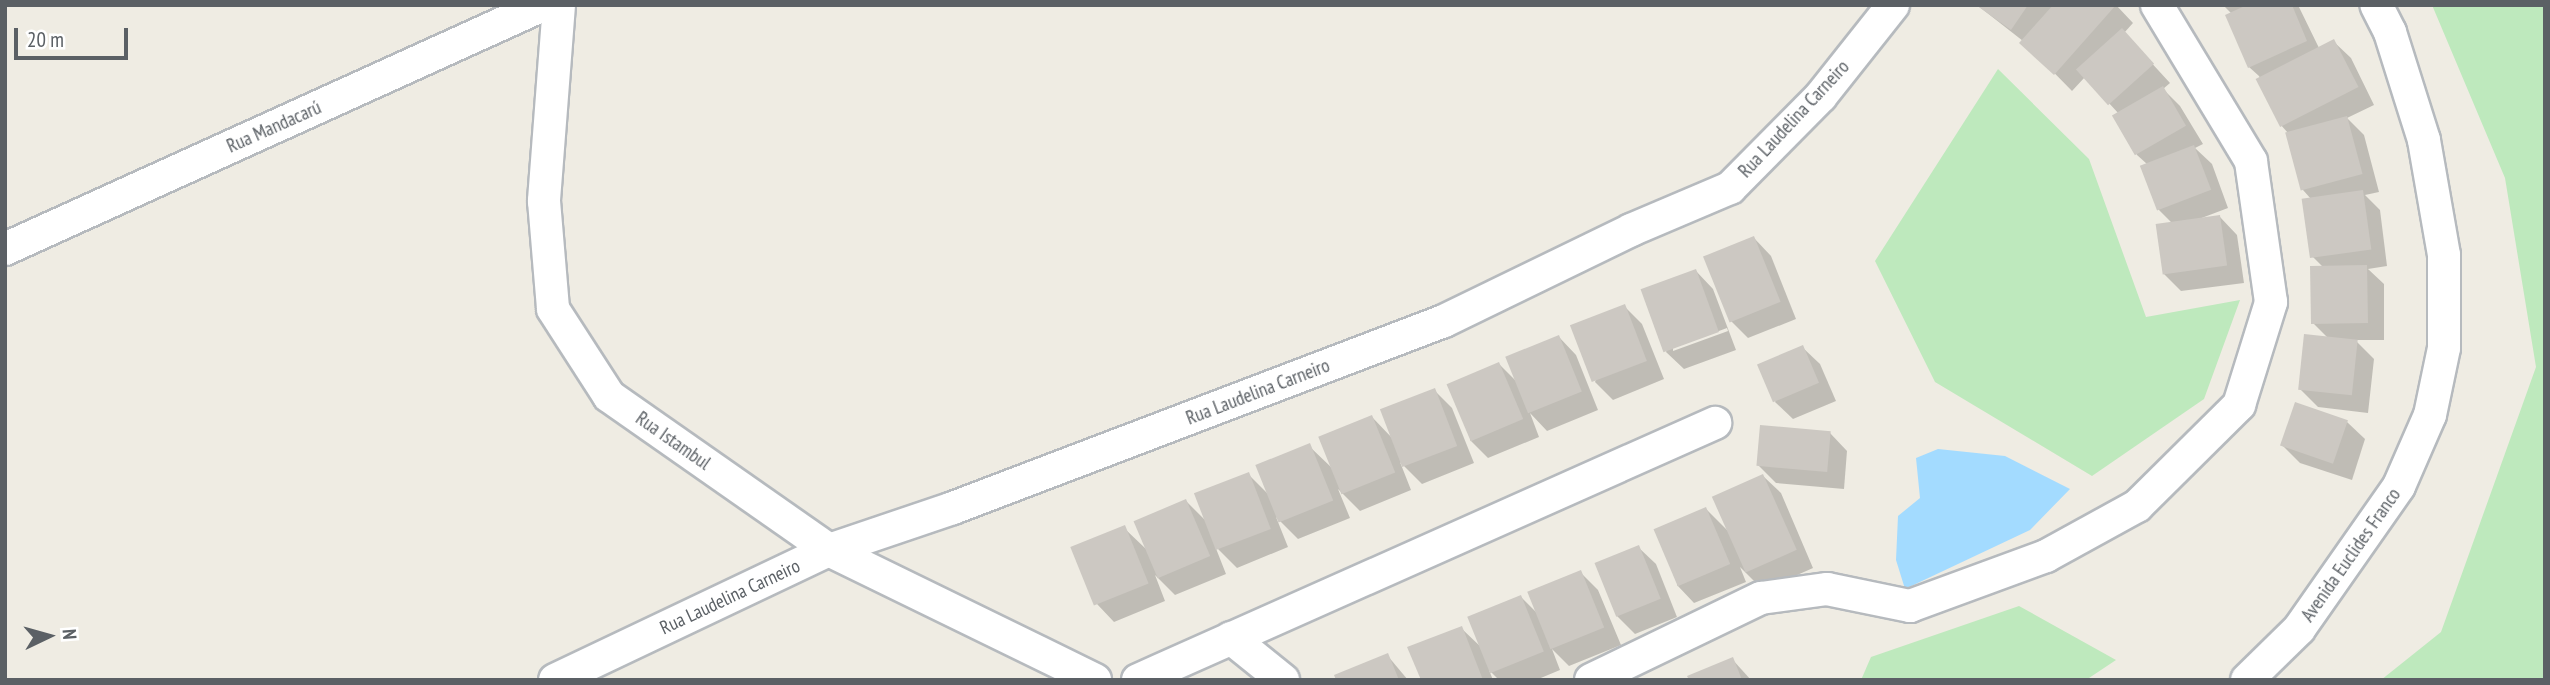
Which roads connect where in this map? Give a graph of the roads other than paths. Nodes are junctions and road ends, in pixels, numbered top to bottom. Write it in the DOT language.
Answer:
graph roads {
  1 [pos="543,5"];
  2 [pos="559,5"];
  3 [pos="1893,5"];
  4 [pos="2157,5"];
  5 [pos="2376,5"];
  6 [pos="5,249"];
  7 [pos="1715,423"];
  8 [pos="828,550"];
  9 [pos="1231,638"];
  10 [pos="555,680"];
  11 [pos="1096,680"];
  12 [pos="1138,680"];
  13 [pos="1283,680"];
  14 [pos="1591,680"];
  15 [pos="2247,680"];
  1 -- 6 [label="street, Rua Mandacarú"];
  2 -- 8 [label="street, Rua Istambul"];
  3 -- 8 [label="street, Rua Laudelina Carneiro"];
  4 -- 14 [label="street"];
  5 -- 15 [label="street, Avenida Euclides Franco"];
  7 -- 9 [label="street"];
  8 -- 10 [label="street, Rua Laudelina Carneiro"];
  8 -- 11 [label="street, Rua Istambul"];
  9 -- 12 [label="street"];
  9 -- 13 [label="street"];
}
